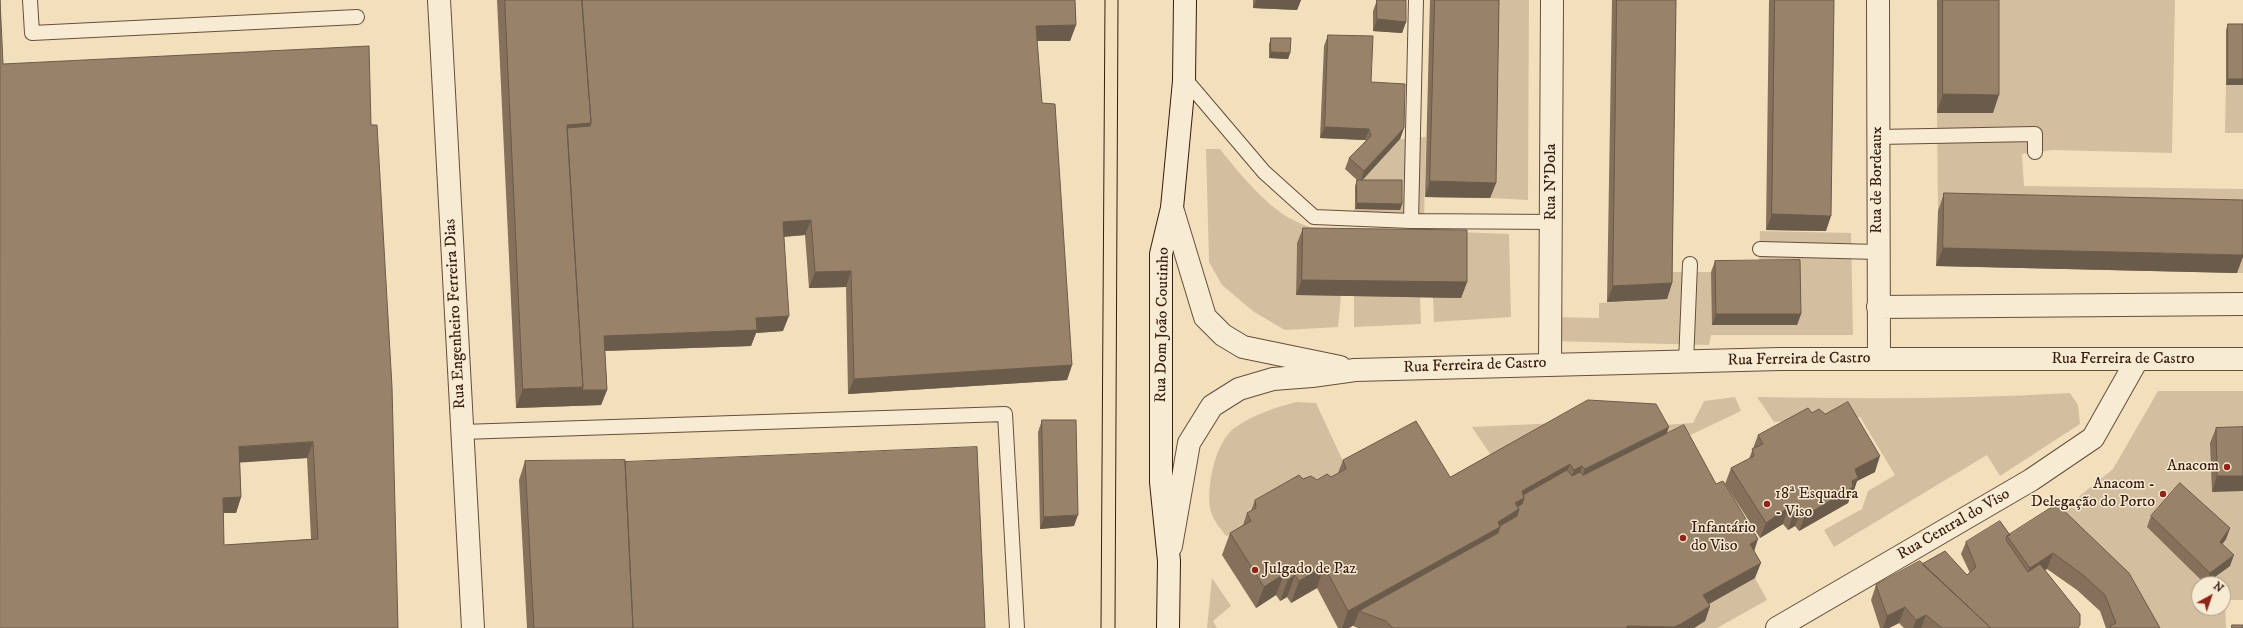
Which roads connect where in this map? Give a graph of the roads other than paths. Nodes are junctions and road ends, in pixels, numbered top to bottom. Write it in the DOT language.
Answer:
graph roads {
  1 [pos="30,0"];
  2 [pos="439,0"];
  3 [pos="1185,0"];
  4 [pos="1416,0"];
  5 [pos="1552,0"];
  6 [pos="1878,0"];
  7 [pos="357,17"];
  8 [pos="1185,79"];
  9 [pos="1878,137"];
  10 [pos="2035,152"];
  11 [pos="1172,208"];
  12 [pos="1411,221"];
  13 [pos="1553,222"];
  14 [pos="1760,250"];
  15 [pos="1878,252"];
  16 [pos="1690,264"];
  17 [pos="2243,304"];
  18 [pos="1878,307"];
  19 [pos="1879,359"];
  20 [pos="2243,359"];
  21 [pos="2137,360"];
  22 [pos="1686,363"];
  23 [pos="1550,364"];
  24 [pos="1355,370"];
  25 [pos="462,432"];
  26 [pos="1169,561"];
  27 [pos="473,628"];
  28 [pos="1017,628"];
  29 [pos="1168,628"];
  30 [pos="1777,628"];
  1 -- 7 [label="lane"];
  2 -- 25 [label="street, Rua Engenheiro Ferreira Dias"];
  3 -- 8 [label="street, Rua Dom João Coutinho"];
  4 -- 12 [label="lane"];
  5 -- 13 [label="street, Rua N'Dola"];
  6 -- 9 [label="street, Rua de Bordeaux"];
  8 -- 11 [label="street, Rua Dom João Coutinho"];
  8 -- 12 [label="lane"];
  9 -- 10 [label="lane"];
  9 -- 15 [label="street, Rua de Bordeaux"];
  11 -- 24 [label="street, Rua Ferreira de Castro"];
  11 -- 26 [label="street, Rua Dom João Coutinho"];
  12 -- 13 [label="lane"];
  13 -- 23 [label="street, Rua N'Dola"];
  14 -- 15 [label="lane"];
  15 -- 18 [label="street, Rua de Bordeaux"];
  16 -- 22 [label="lane"];
  17 -- 18 [label="street"];
  18 -- 19 [label="street, Rua de Bordeaux"];
  19 -- 21 [label="street, Rua Ferreira de Castro"];
  19 -- 22 [label="street, Rua Ferreira de Castro"];
  20 -- 21 [label="street, Rua Ferreira de Castro"];
  21 -- 30 [label="street, Rua Central do Viso"];
  22 -- 23 [label="street, Rua Ferreira de Castro"];
  23 -- 24 [label="street, Rua Ferreira de Castro"];
  24 -- 26 [label="street, Rua Ferreira de Castro"];
  25 -- 27 [label="street, Rua Engenheiro Ferreira Dias"];
  25 -- 28 [label="lane"];
  26 -- 29 [label="street, Rua Dom João Coutinho"];
}
